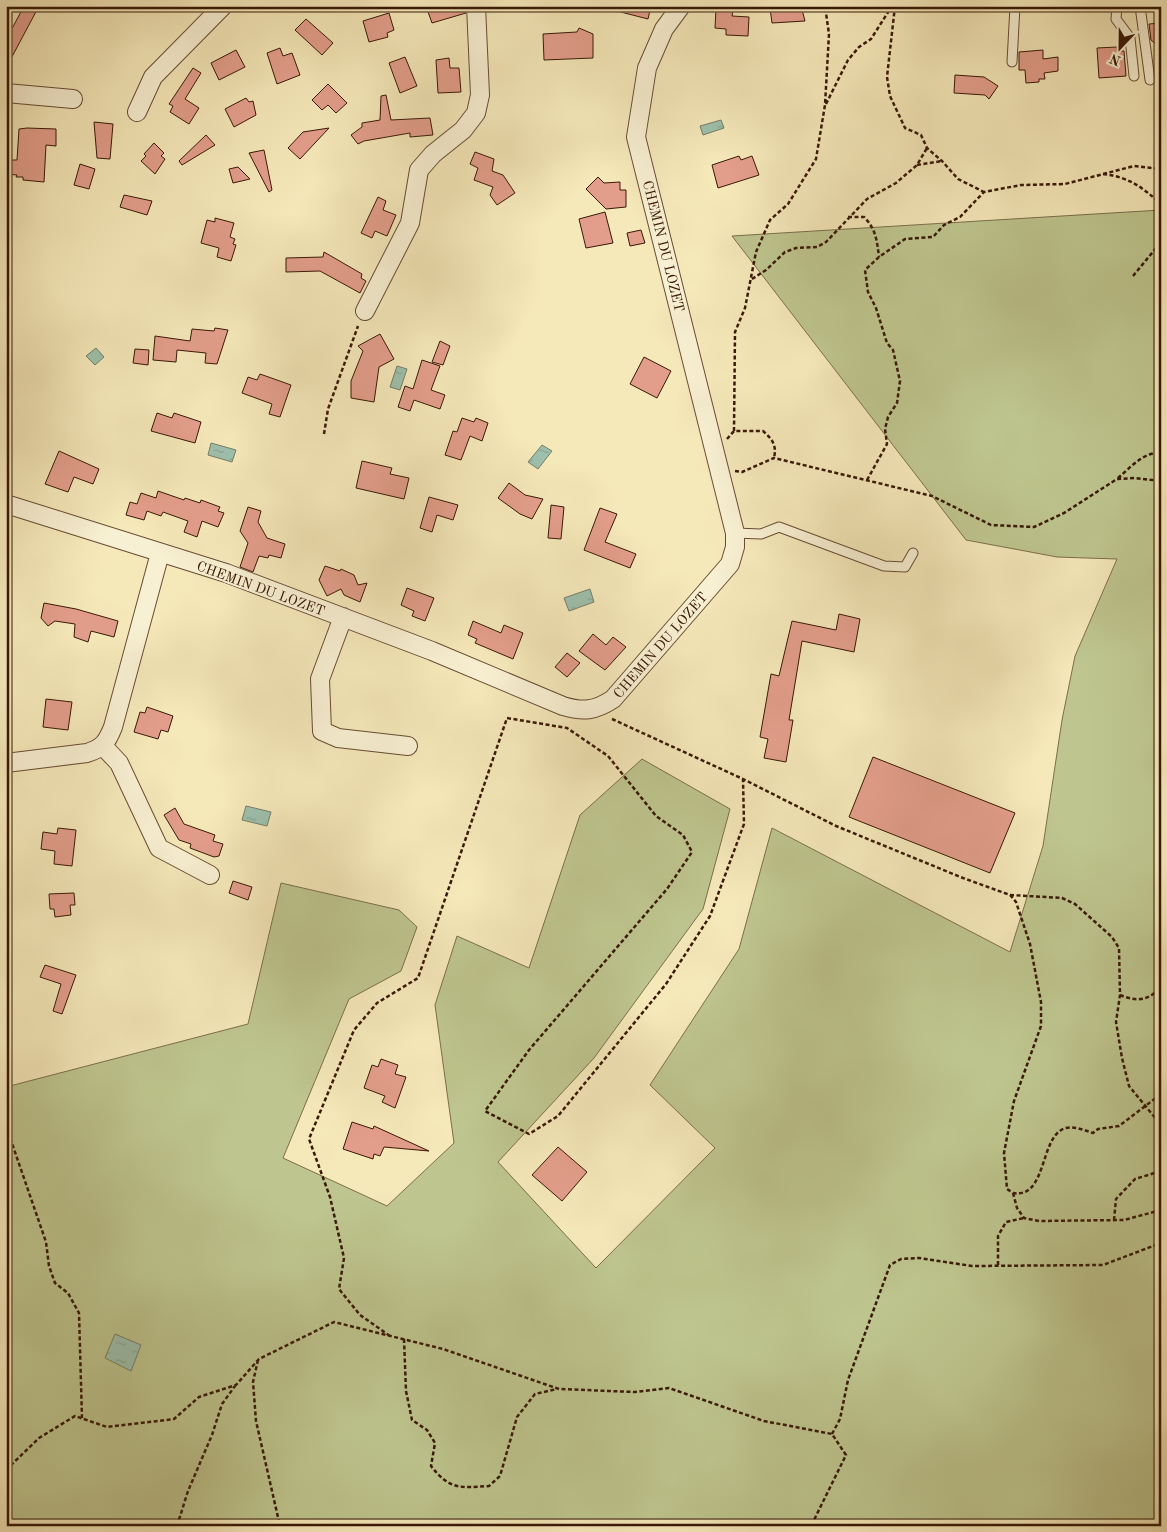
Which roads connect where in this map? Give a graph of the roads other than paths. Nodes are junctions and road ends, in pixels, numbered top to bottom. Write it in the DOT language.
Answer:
graph roads {
  1 [pos="223,6"];
  2 [pos="476,6"];
  3 [pos="681,6"];
  4 [pos="1015,6"];
  5 [pos="1117,6"];
  6 [pos="1140,6"];
  7 [pos="1012,62"];
  8 [pos="1134,76"];
  9 [pos="1150,80"];
  10 [pos="6,93"];
  11 [pos="73,99"];
  12 [pos="137,112"];
  13 [pos="365,311"];
  14 [pos="6,504"];
  15 [pos="735,533"];
  16 [pos="160,553"];
  17 [pos="913,553"];
  18 [pos="343,617"];
  19 [pos="103,746"];
  20 [pos="408,746"];
  21 [pos="6,763"];
  22 [pos="210,875"];
  1 -- 12 [label="street"];
  2 -- 13 [label="street"];
  3 -- 15 [label="street, CHEMIN DU LOZET"];
  4 -- 7 [label="lane"];
  5 -- 8 [label="lane"];
  6 -- 9 [label="lane"];
  10 -- 11 [label="street"];
  14 -- 16 [label="street, CHEMIN DU LOZET"];
  15 -- 17 [label="lane"];
  15 -- 18 [label="street, CHEMIN DU LOZET"];
  16 -- 18 [label="street, CHEMIN DU LOZET"];
  16 -- 19 [label="street"];
  18 -- 20 [label="street"];
  19 -- 21 [label="street"];
  19 -- 22 [label="street"];
}
